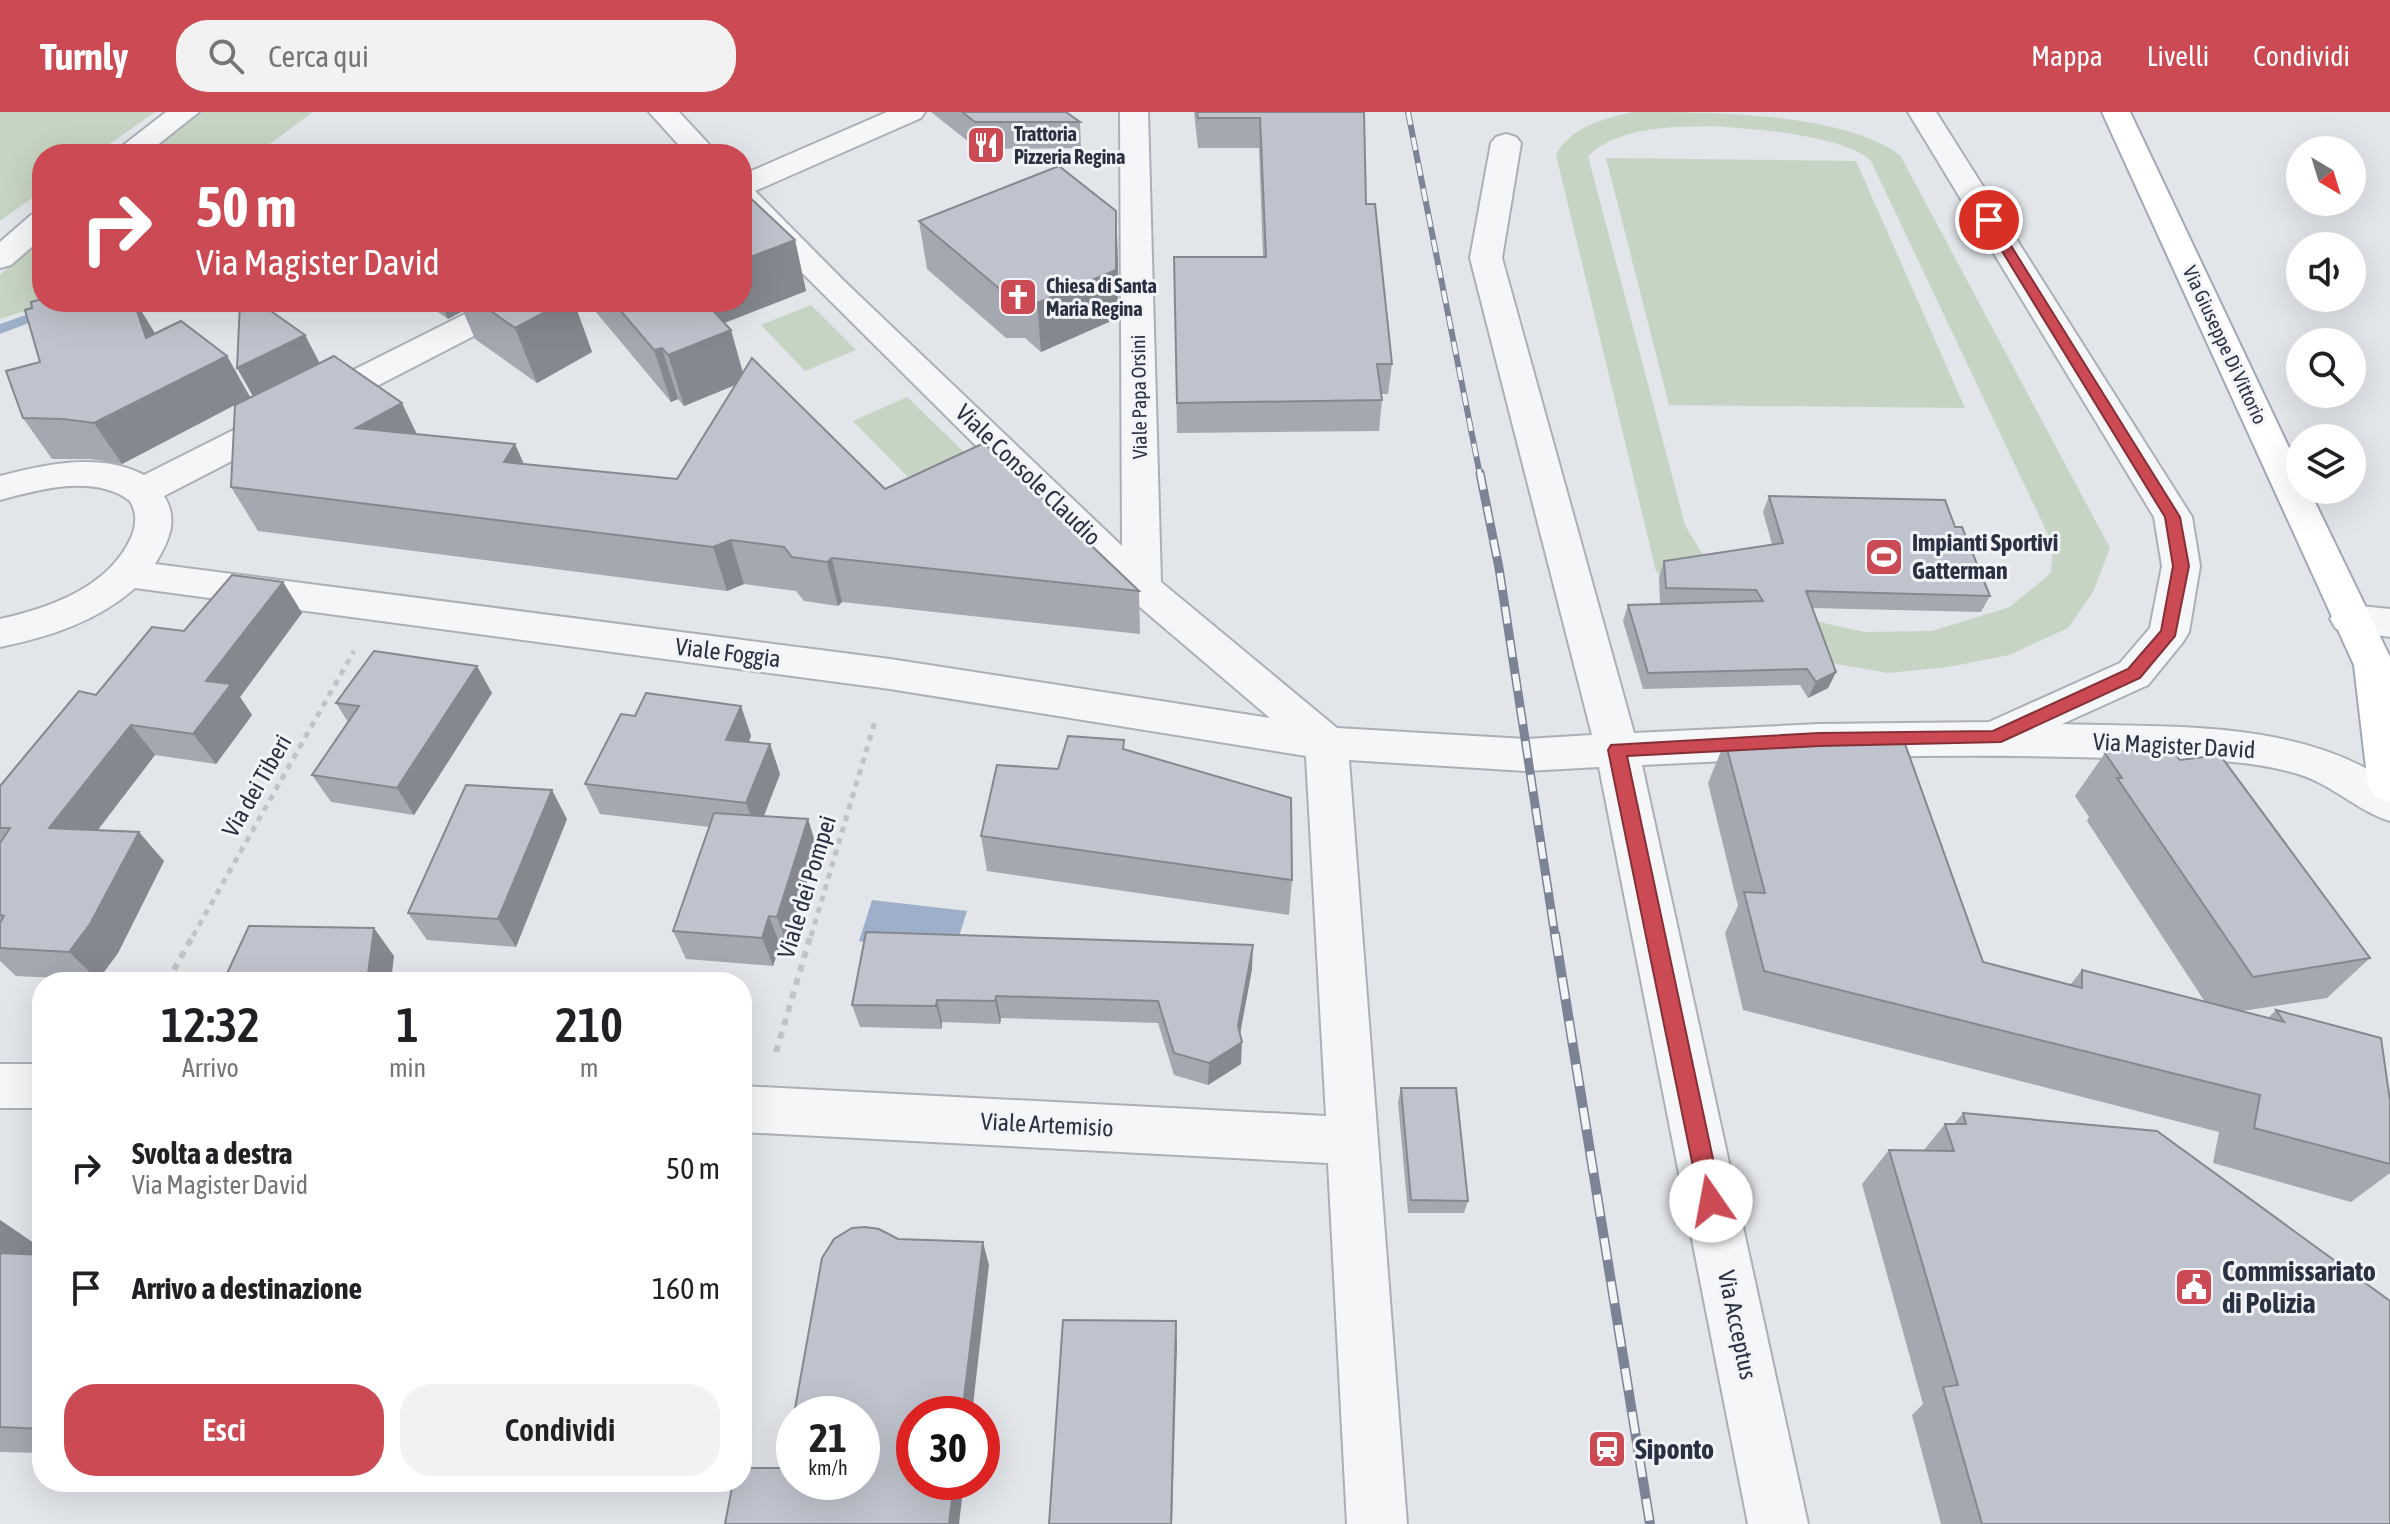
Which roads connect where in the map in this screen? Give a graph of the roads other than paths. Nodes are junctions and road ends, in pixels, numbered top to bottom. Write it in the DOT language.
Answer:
graph roads {
  1 [pos="185,112"];
  2 [pos="663,112"];
  3 [pos="911,112"];
  4 [pos="1134,112"];
  5 [pos="1922,112"];
  6 [pos="2116,112"];
  7 [pos="1506,143"];
  8 [pos="141,144"];
  9 [pos="693,144"];
  10 [pos="752,182"];
  11 [pos="752,205"];
  12 [pos="32,231"];
  13 [pos="0,258"];
  14 [pos="494,312"];
  15 [pos="0,488"];
  16 [pos="141,492"];
  17 [pos="127,574"];
  18 [pos="1142,587"];
  19 [pos="2350,619"];
  20 [pos="2390,623"];
  21 [pos="0,633"];
  22 [pos="2382,675"];
  23 [pos="1995,738"];
  24 [pos="1327,743"];
  25 [pos="1617,750"];
  26 [pos="2390,785"];
  27 [pos="2390,804"];
  28 [pos="0,1086"];
  29 [pos="32,1086"];
  30 [pos="752,1109"];
  31 [pos="1352,1141"];
  32 [pos="1377,1524"];
  33 [pos="1778,1524"];
  1 -- 8 [label="street"];
  2 -- 9 [label="street"];
  3 -- 10 [label="street"];
  4 -- 18 [label="street, Viale Papa Orsini"];
  5 -- 23 [label="street, Via Magister David"];
  6 -- 19 [label="main road, Via Giuseppe Di Vittorio"];
  7 -- 25 [label="street, Via Acceptus"];
  11 -- 18 [label="street, Viale Console Claudio"];
  12 -- 13 [label="street"];
  14 -- 16 [label="street"];
  15 -- 16 [label="street"];
  16 -- 17 [label="street"];
  17 -- 21 [label="street"];
  17 -- 24 [label="street, Viale Foggia"];
  18 -- 24 [label="street, Viale Console Claudio"];
  19 -- 20 [label="street"];
  19 -- 22 [label="main road, Via Giuseppe Di Vittorio"];
  22 -- 26 [label="main road, Via Giuseppe Di Vittorio"];
  23 -- 25 [label="street, Via Magister David"];
  23 -- 27 [label="street, Via Magister David"];
  24 -- 25 [label="street, Via Magister David"];
  24 -- 31 [label="street"];
  25 -- 33 [label="street, Via Acceptus"];
  28 -- 29 [label="street"];
  30 -- 31 [label="street, Viale Artemisio"];
  31 -- 32 [label="street"];
}
